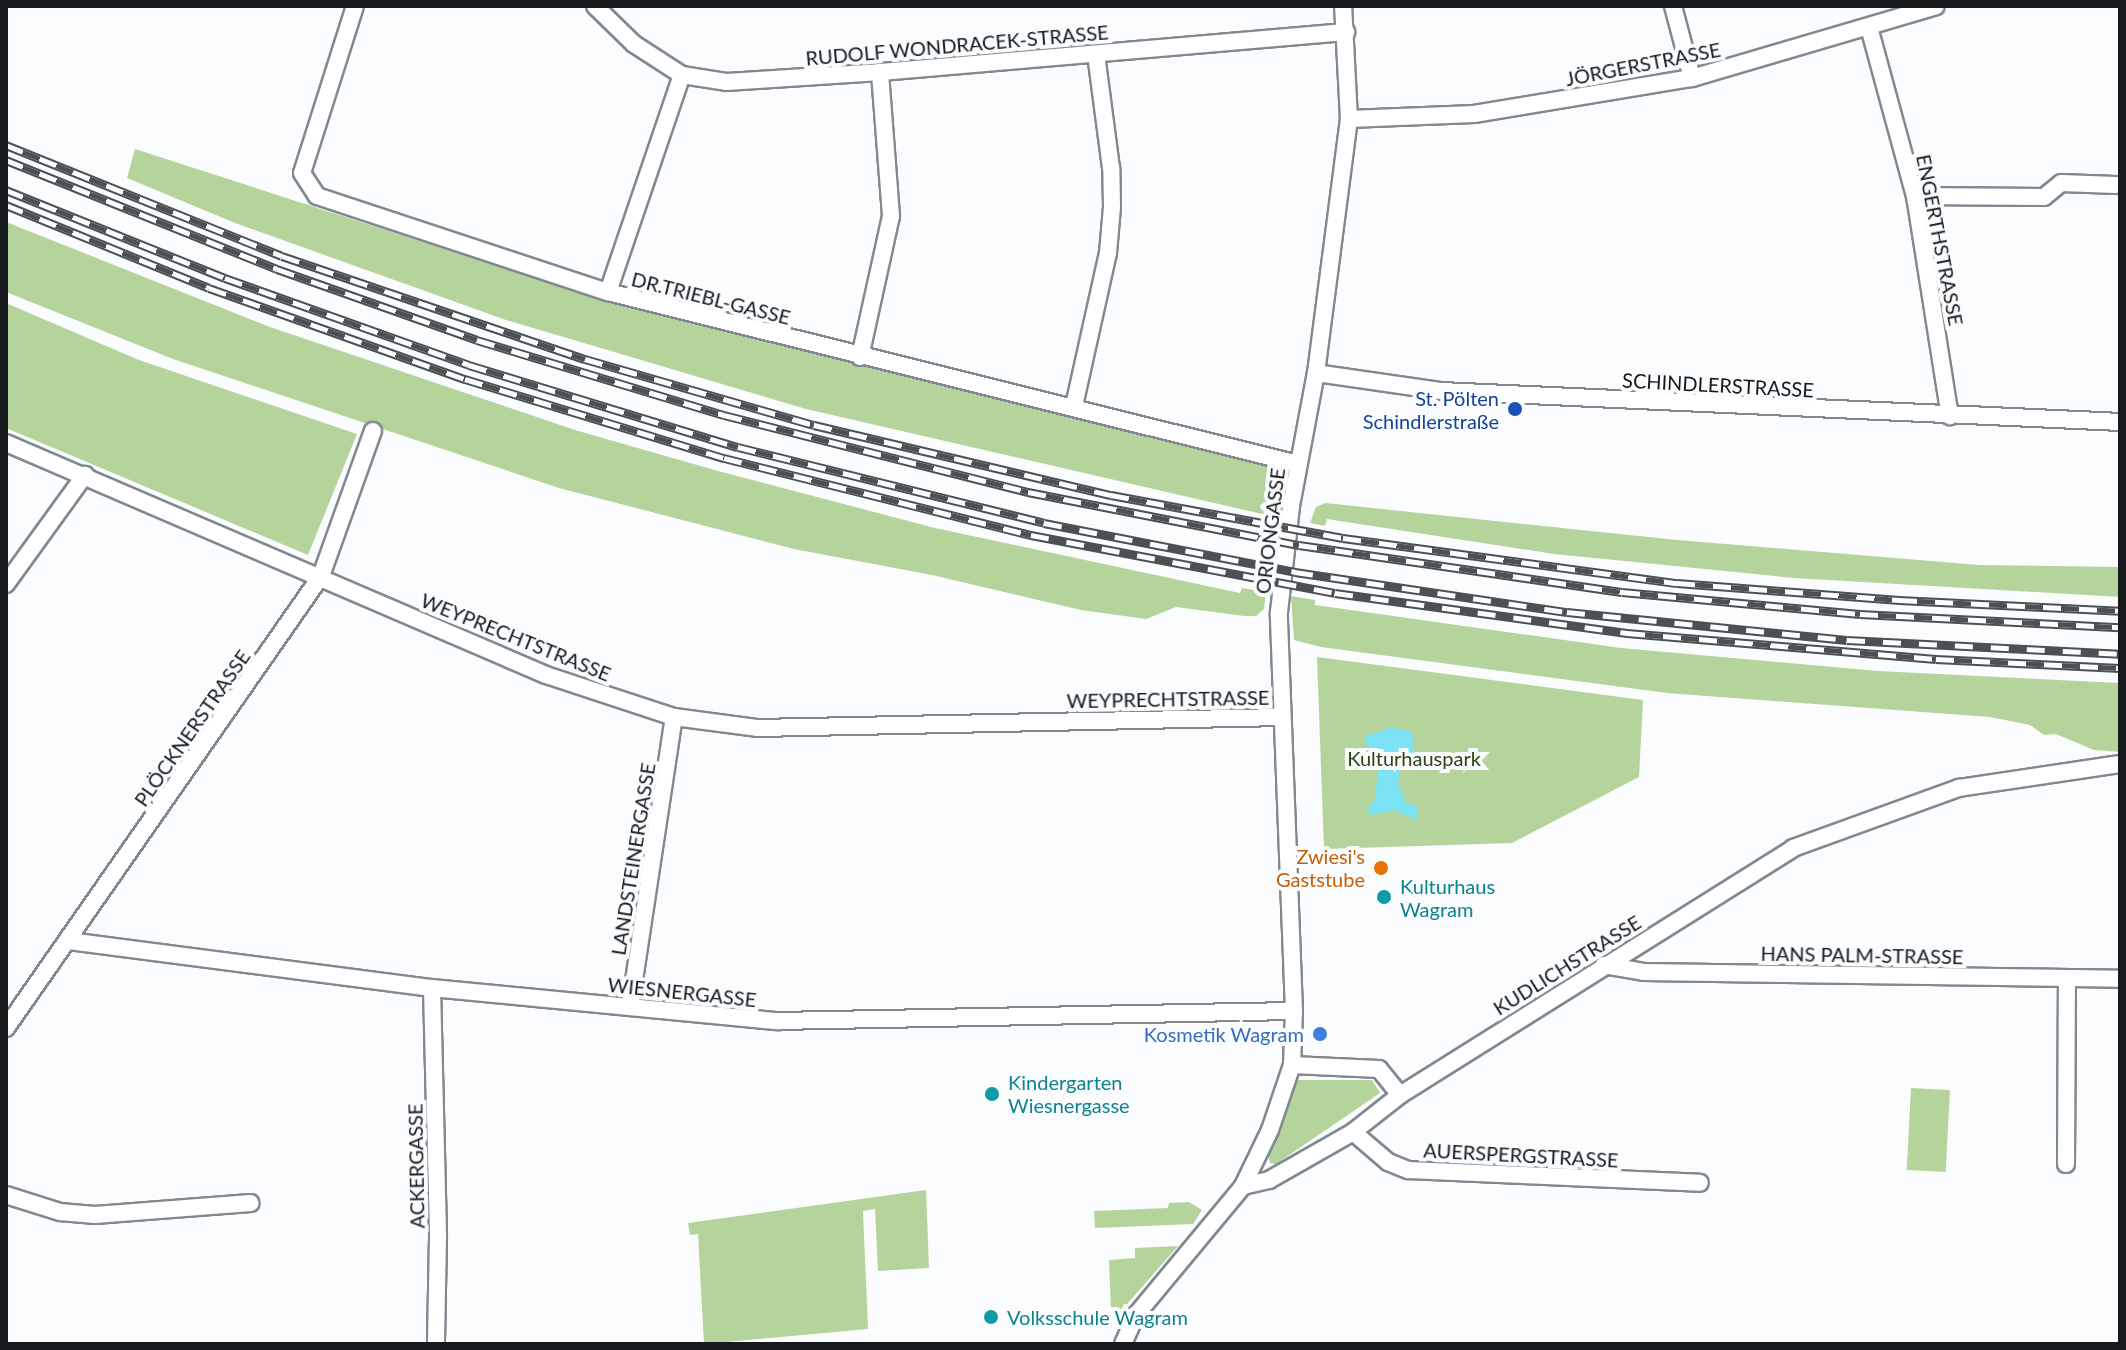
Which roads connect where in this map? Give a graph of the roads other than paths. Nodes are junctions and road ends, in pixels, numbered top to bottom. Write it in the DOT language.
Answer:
graph roads {
  1 [pos="355,6"];
  2 [pos="595,6"];
  3 [pos="1343,6"];
  4 [pos="1673,6"];
  5 [pos="1936,6"];
  6 [pos="1869,27"];
  7 [pos="1346,32"];
  8 [pos="1096,54"];
  9 [pos="880,72"];
  10 [pos="682,75"];
  11 [pos="1692,78"];
  12 [pos="1349,119"];
  13 [pos="2116,185"];
  14 [pos="1915,196"];
  15 [pos="608,292"];
  16 [pos="860,357"];
  17 [pos="1316,373"];
  18 [pos="1074,406"];
  19 [pos="1950,416"];
  20 [pos="2120,422"];
  21 [pos="373,431"];
  22 [pos="6,443"];
  23 [pos="1298,464"];
  24 [pos="85,475"];
  25 [pos="321,576"];
  26 [pos="6,584"];
  27 [pos="674,717"];
  28 [pos="1281,717"];
  29 [pos="2120,764"];
  30 [pos="69,941"];
  31 [pos="1604,965"];
  32 [pos="2067,978"];
  33 [pos="2120,979"];
  34 [pos="432,988"];
  35 [pos="630,1007"];
  36 [pos="1294,1011"];
  37 [pos="6,1028"];
  38 [pos="1292,1065"];
  39 [pos="1400,1095"];
  40 [pos="1353,1132"];
  41 [pos="2066,1164"];
  42 [pos="1700,1183"];
  43 [pos="1243,1186"];
  44 [pos="6,1195"];
  45 [pos="251,1203"];
  46 [pos="436,1344"];
  47 [pos="1123,1344"];
  1 -- 15 [label="street, DR.TRIEBL-GASSE"];
  2 -- 10 [label="street, RUDOLF WONDRACEK-STRASSE"];
  3 -- 7 [label="street, ORIONGASSE"];
  4 -- 11 [label="street"];
  5 -- 6 [label="street, JÖRGERSTRASSE"];
  6 -- 11 [label="street, JÖRGERSTRASSE"];
  6 -- 14 [label="street, ENGERTHSTRASSE"];
  7 -- 8 [label="street, RUDOLF WONDRACEK-STRASSE"];
  7 -- 12 [label="street, ORIONGASSE"];
  8 -- 9 [label="street, RUDOLF WONDRACEK-STRASSE"];
  8 -- 18 [label="street"];
  9 -- 10 [label="street, RUDOLF WONDRACEK-STRASSE"];
  9 -- 16 [label="street"];
  10 -- 15 [label="street"];
  11 -- 12 [label="street, JÖRGERSTRASSE"];
  12 -- 17 [label="street, ORIONGASSE"];
  13 -- 14 [label="street"];
  14 -- 19 [label="street, ENGERTHSTRASSE"];
  15 -- 16 [label="street, DR.TRIEBL-GASSE"];
  16 -- 18 [label="street, DR.TRIEBL-GASSE"];
  17 -- 19 [label="street, SCHINDLERSTRASSE"];
  17 -- 23 [label="street, ORIONGASSE"];
  18 -- 23 [label="street, DR.TRIEBL-GASSE"];
  19 -- 20 [label="street, SCHINDLERSTRASSE"];
  21 -- 25 [label="street, PLÖCKNERSTRASSE"];
  22 -- 24 [label="street, WEYPRECHTSTRASSE"];
  23 -- 28 [label="street, ORIONGASSE"];
  24 -- 25 [label="street, WEYPRECHTSTRASSE"];
  24 -- 26 [label="street"];
  25 -- 27 [label="street, WEYPRECHTSTRASSE"];
  25 -- 30 [label="street, PLÖCKNERSTRASSE"];
  27 -- 28 [label="street, WEYPRECHTSTRASSE"];
  27 -- 35 [label="street, LANDSTEINERGASSE"];
  28 -- 36 [label="street, ORIONGASSE"];
  29 -- 31 [label="street, KUDLICHSTRASSE"];
  30 -- 34 [label="street, WIESNERGASSE"];
  30 -- 37 [label="street, PLÖCKNERSTRASSE"];
  31 -- 32 [label="street, HANS PALM-STRASSE"];
  31 -- 39 [label="street, KUDLICHSTRASSE"];
  32 -- 33 [label="street, HANS PALM-STRASSE"];
  32 -- 41 [label="street"];
  34 -- 35 [label="street, WIESNERGASSE"];
  34 -- 46 [label="street, ACKERGASSE"];
  35 -- 36 [label="street, WIESNERGASSE"];
  36 -- 38 [label="street, ORIONGASSE"];
  38 -- 39 [label="street"];
  38 -- 43 [label="street, ORIONGASSE"];
  39 -- 40 [label="street, KUDLICHSTRASSE"];
  40 -- 42 [label="street, AUERSPERGSTRASSE"];
  40 -- 43 [label="street, KUDLICHSTRASSE"];
  43 -- 47 [label="street"];
  44 -- 45 [label="street"];
}
